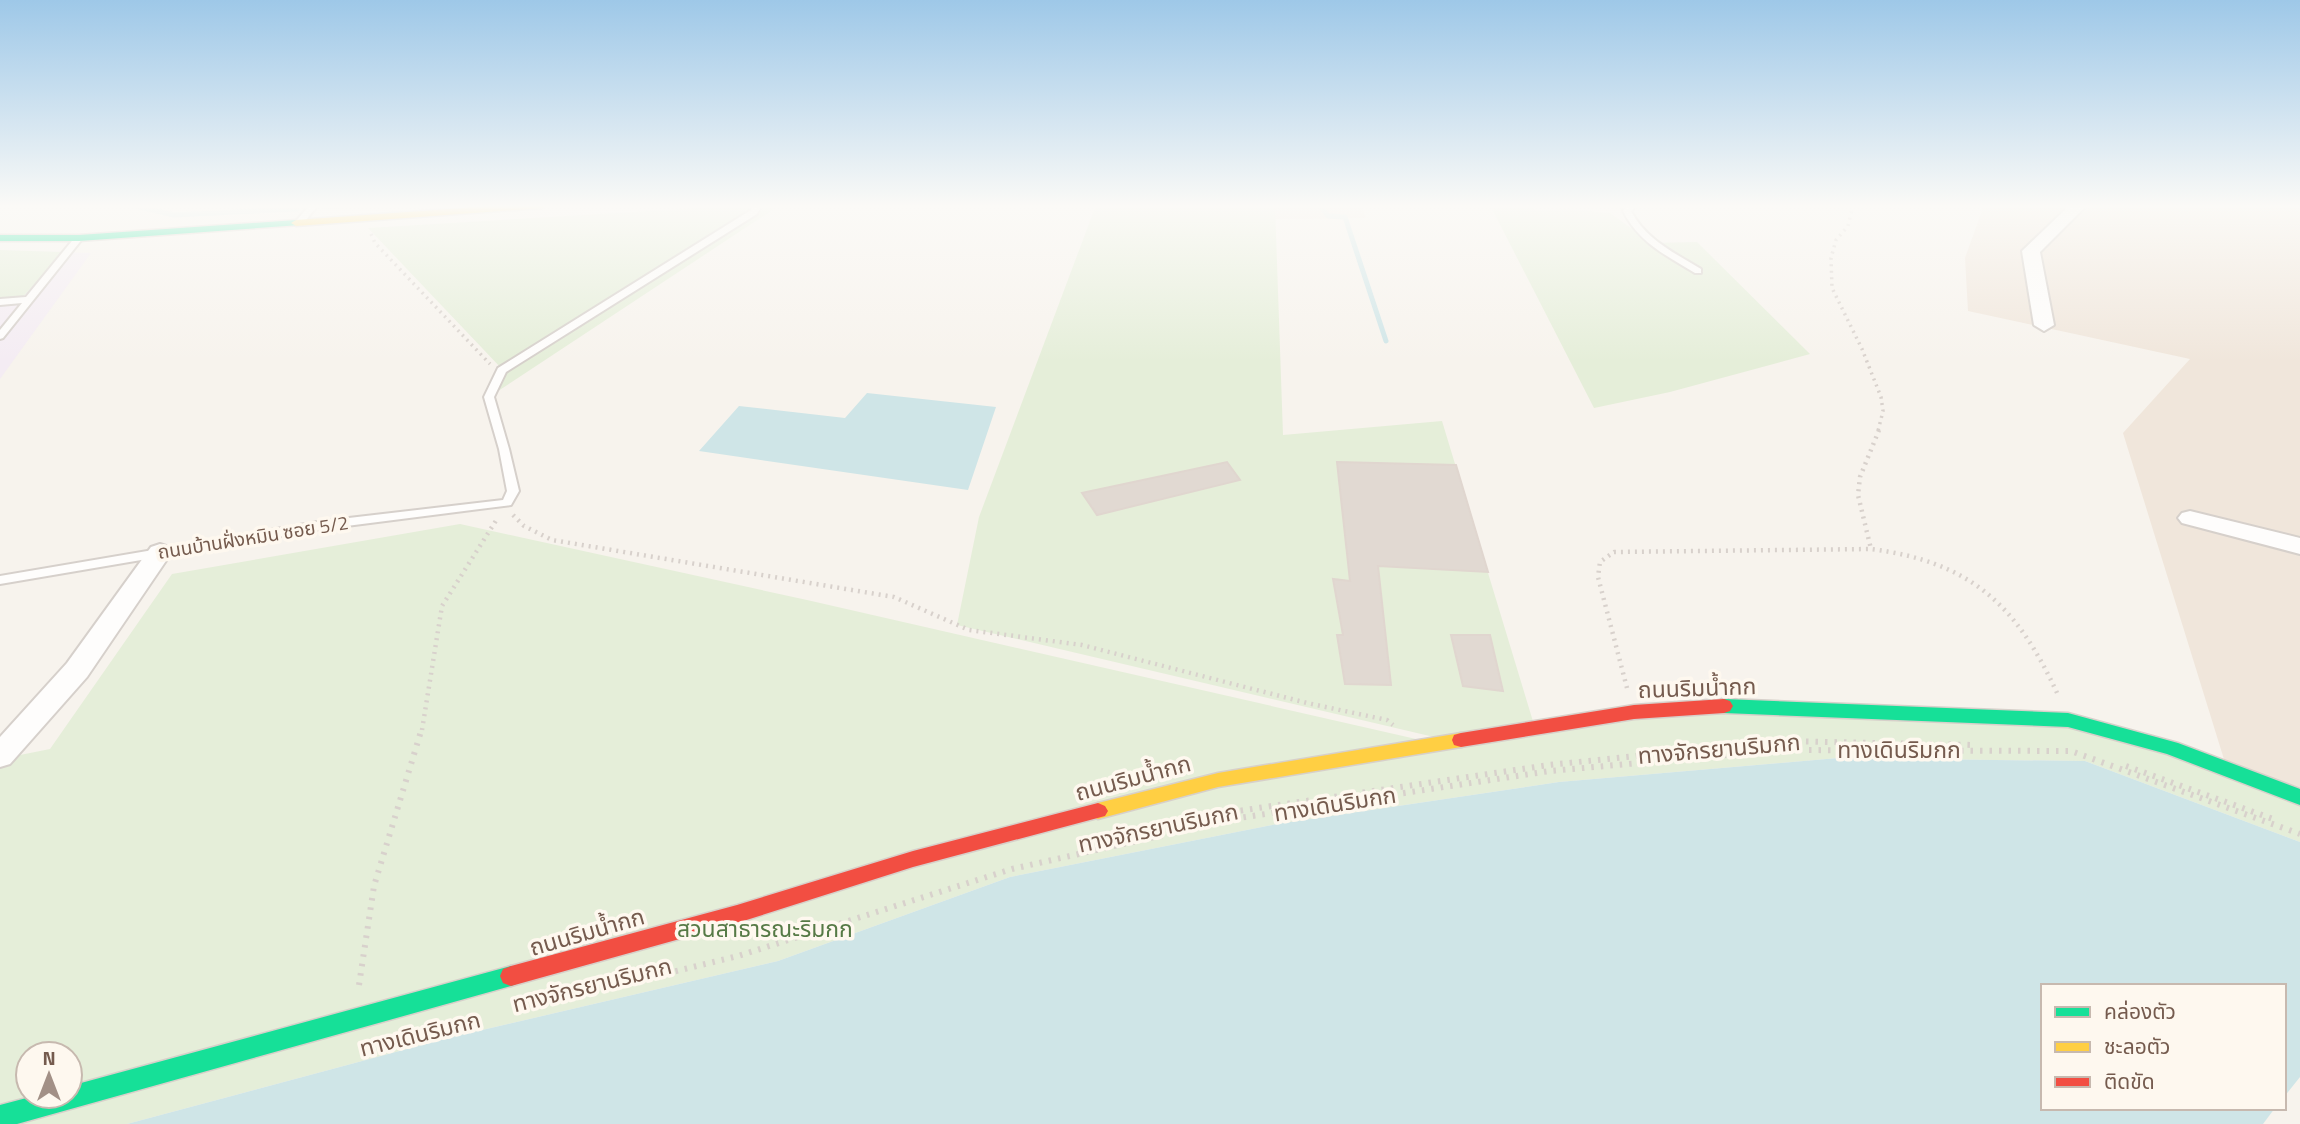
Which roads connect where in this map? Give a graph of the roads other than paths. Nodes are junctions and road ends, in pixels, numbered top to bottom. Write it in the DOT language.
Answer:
graph roads {
  1 [pos="63,257"];
  2 [pos="682,257"];
  3 [pos="1676,257"];
  4 [pos="2032,257"];
  5 [pos="1698,271"];
  6 [pos="27,300"];
  7 [pos="0,302"];
  8 [pos="2044,325"];
  9 [pos="0,336"];
  10 [pos="2190,518"];
  11 [pos="2300,546"];
  12 [pos="160,552"];
  13 [pos="0,580"];
  14 [pos="0,756"];
  15 [pos="2300,797"];
  16 [pos="0,1118"];
  1 -- 6 [label="lane"];
  2 -- 12 [label="lane, ถนนบ้านฝั่งหมิน ซอย 5/2"];
  3 -- 5 [label="lane"];
  4 -- 8 [label="street"];
  6 -- 7 [label="lane"];
  6 -- 9 [label="lane"];
  10 -- 11 [label="street"];
  12 -- 13 [label="lane, ถนนบ้านฝั่งหมิน ซอย 5/2"];
  12 -- 14 [label="street"];
  15 -- 16 [label="street, ถนนริมน้ำกก"];
}
